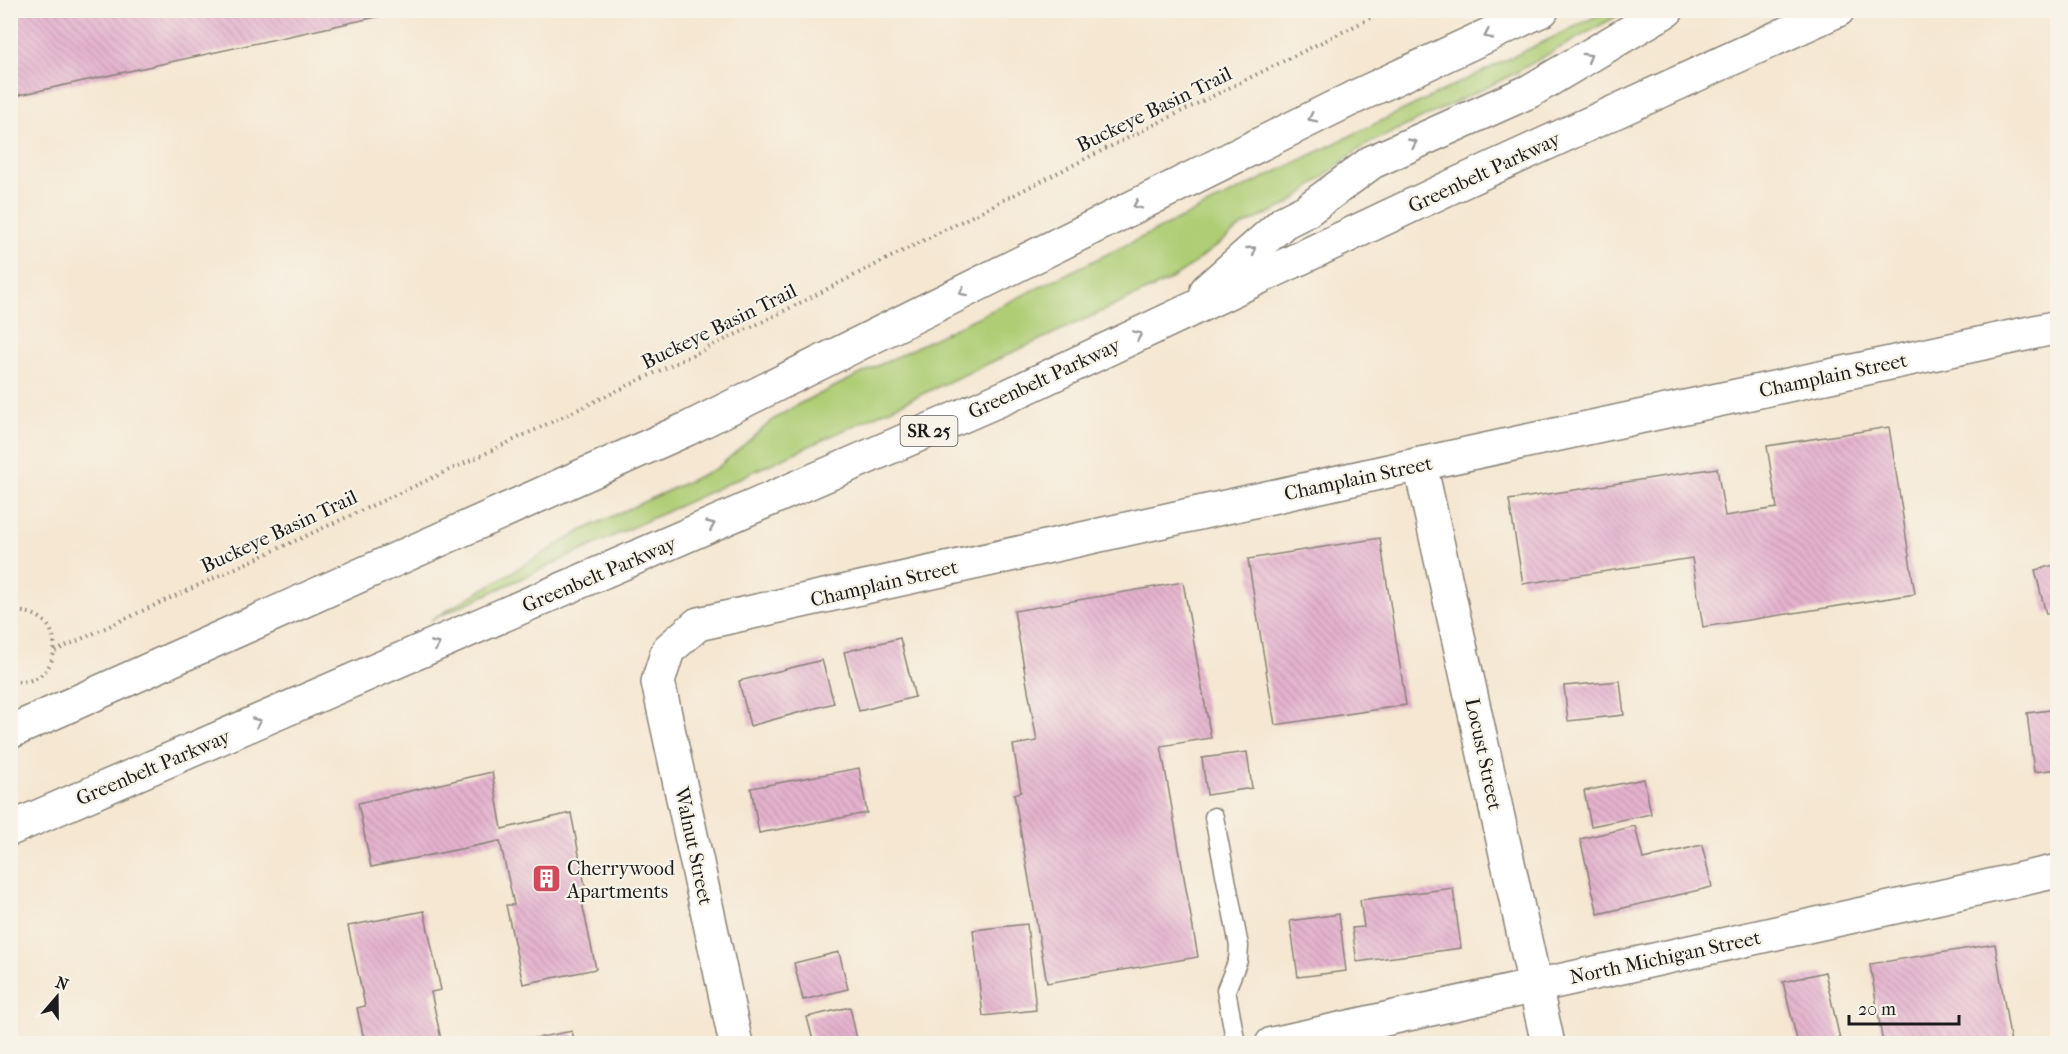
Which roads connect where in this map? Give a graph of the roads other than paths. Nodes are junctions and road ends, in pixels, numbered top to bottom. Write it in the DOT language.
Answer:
graph roads {
  1 [pos="1542,10"];
  2 [pos="1667,10"];
  3 [pos="1838,10"];
  4 [pos="1176,316"];
  5 [pos="2058,327"];
  6 [pos="1420,464"];
  7 [pos="668,650"];
  8 [pos="10,732"];
  9 [pos="1214,817"];
  10 [pos="10,829"];
  11 [pos="2058,871"];
  12 [pos="1535,986"];
  13 [pos="736,1044"];
  14 [pos="1236,1044"];
  15 [pos="1272,1044"];
  16 [pos="1548,1044"];
  1 -- 8 [label="main road, one-way"];
  4 -- 2 [label="main road, one-way"];
  3 -- 4 [label="main road, Greenbelt Parkway / SR 25"];
  10 -- 4 [label="main road, Greenbelt Parkway / SR 25, one-way"];
  5 -- 6 [label="main road, Champlain Street"];
  6 -- 7 [label="main road, Champlain Street"];
  6 -- 12 [label="main road, Locust Street"];
  7 -- 13 [label="main road, Walnut Street"];
  9 -- 14 [label="lane"];
  11 -- 12 [label="main road, North Michigan Street"];
  12 -- 15 [label="main road, North Michigan Street"];
  12 -- 16 [label="main road, Locust Street"];
}
